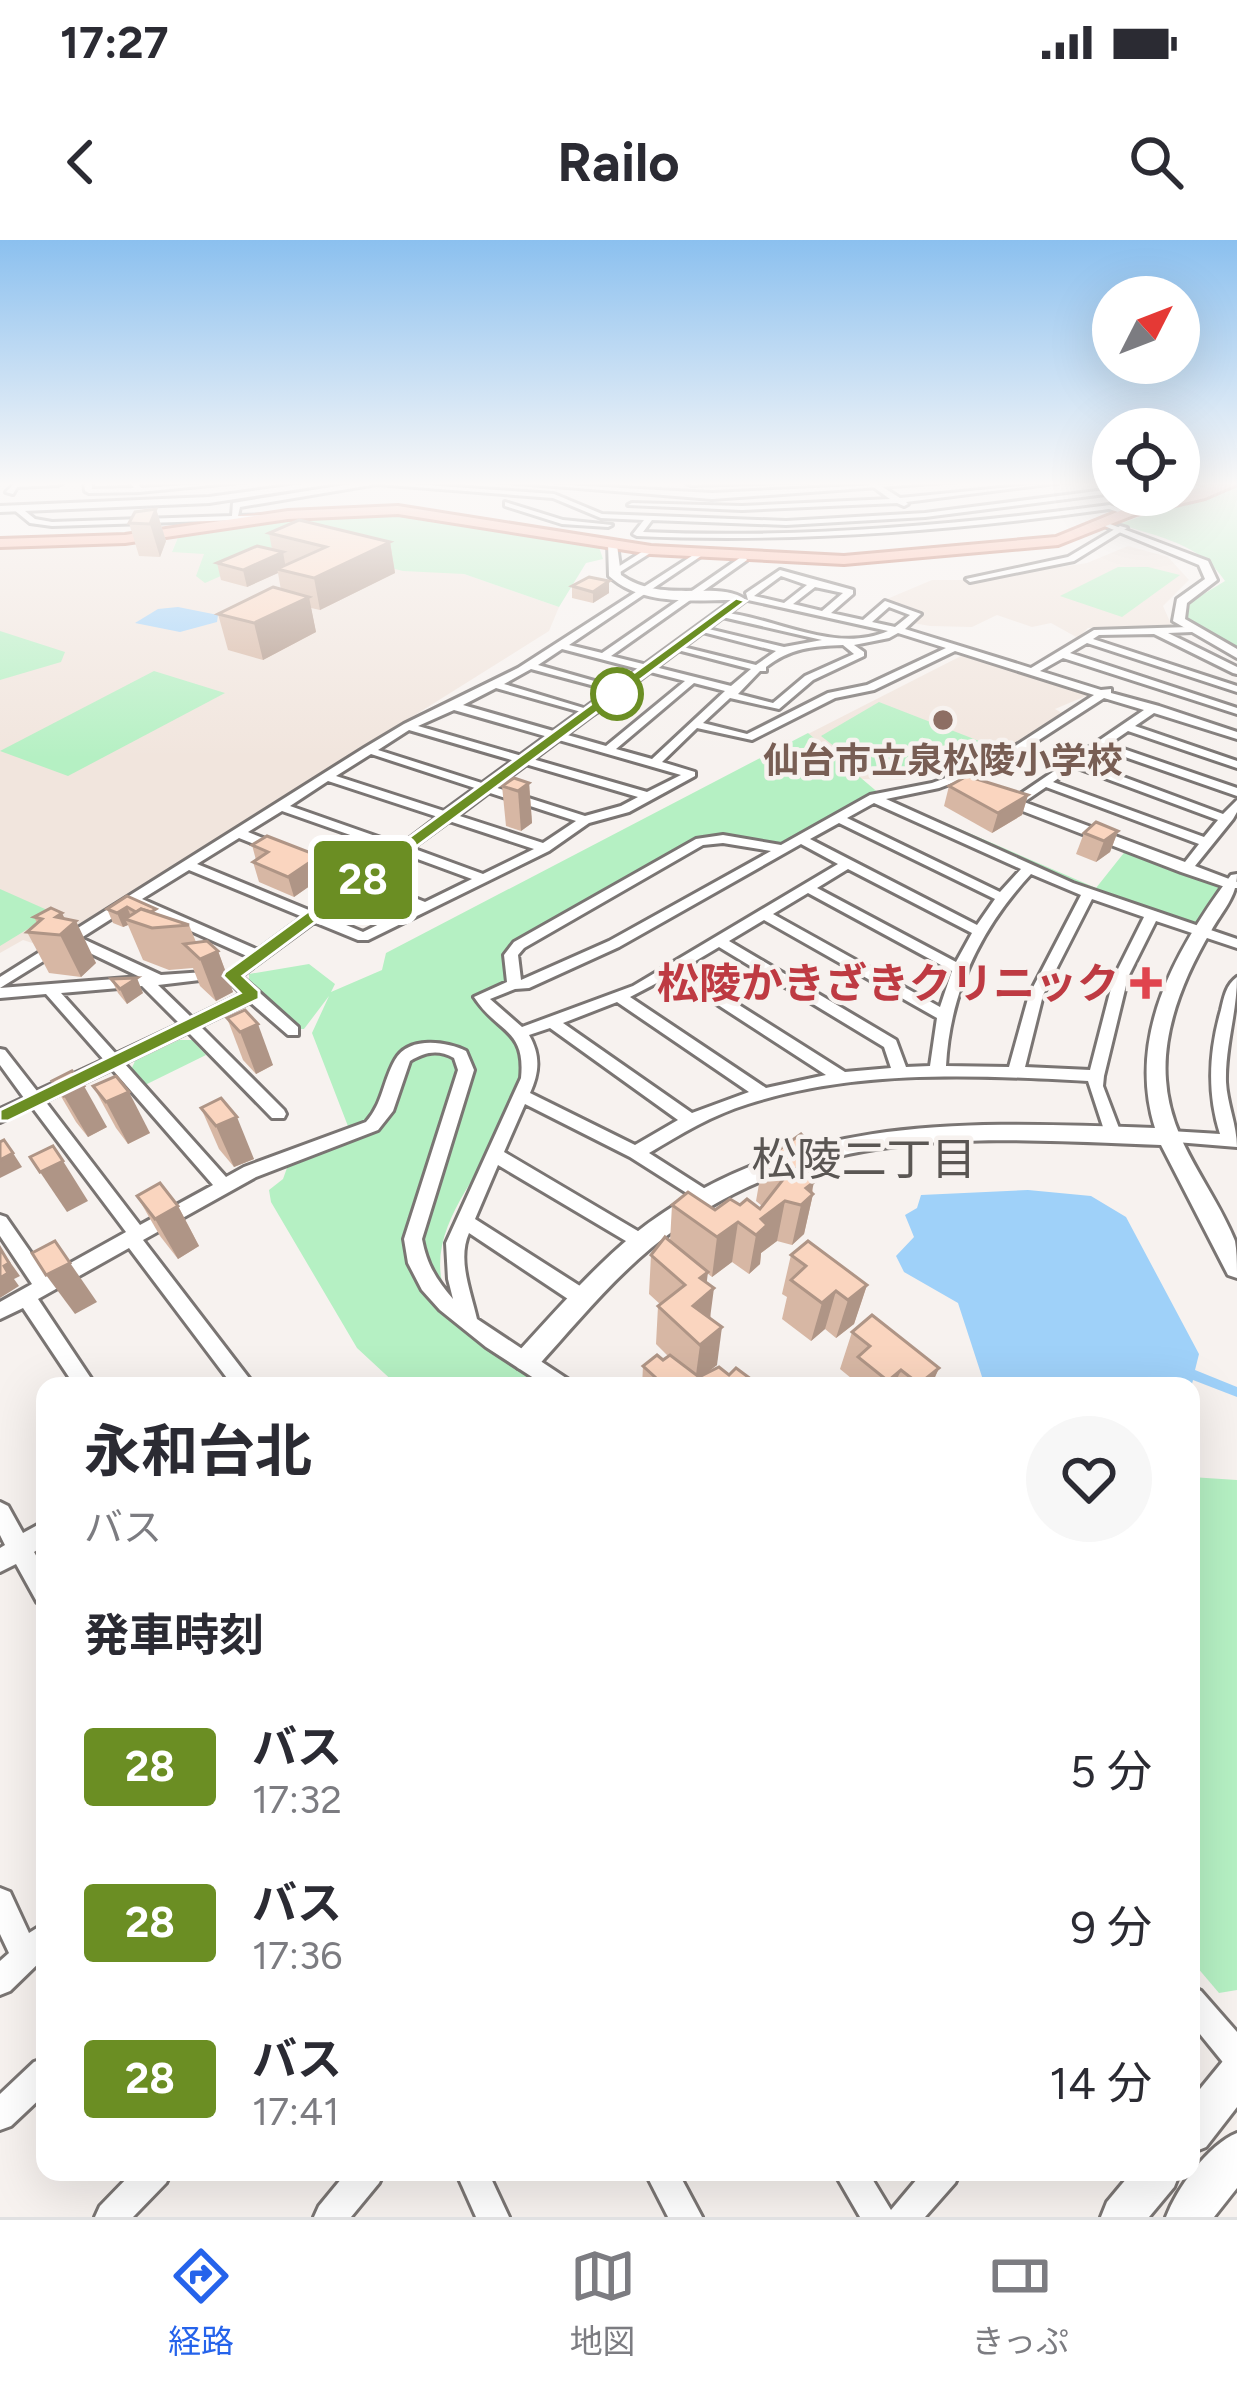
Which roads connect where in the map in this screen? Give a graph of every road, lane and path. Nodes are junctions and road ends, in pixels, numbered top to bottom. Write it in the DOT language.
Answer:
graph roads {
  1 [pos="615,573"];
  2 [pos="669,573"];
  3 [pos="724,573"];
  4 [pos="780,573"];
  5 [pos="781,573"];
  6 [pos="995,573"];
  7 [pos="1210,573"];
  8 [pos="970,578"];
  9 [pos="813,584"];
  10 [pos="642,591"];
  11 [pos="693,596"];
  12 [pos="743,598"];
  13 [pos="785,606"];
  14 [pos="722,614"];
  15 [pos="824,614"];
  16 [pos="866,623"];
  17 [pos="700,629"];
  18 [pos="1189,630"];
  19 [pos="902,631"];
  20 [pos="1156,631"];
  21 [pos="1085,640"];
  22 [pos="849,644"];
  23 [pos="565,647"];
  24 [pos="956,647"];
  25 [pos="675,648"];
  26 [pos="784,650"];
  27 [pos="1062,654"];
  28 [pos="1237,654"];
  29 [pos="603,657"];
  30 [pos="528,665"];
  31 [pos="651,669"];
  32 [pos="761,669"];
  33 [pos="1034,670"];
  34 [pos="1237,671"];
  35 [pos="694,680"];
  36 [pos="492,685"];
  37 [pos="1237,688"];
  38 [pos="621,691"];
  39 [pos="1107,692"];
  40 [pos="734,693"];
  41 [pos="457,707"];
  42 [pos="1155,708"];
  43 [pos="1237,711"];
  44 [pos="592,712"];
  45 [pos="698,725"];
  46 [pos="408,726"];
  47 [pos="1127,727"];
  48 [pos="560,736"];
  49 [pos="1237,736"];
  50 [pos="1101,745"];
  51 [pos="609,749"];
  52 [pos="368,750"];
  53 [pos="525,760"];
  54 [pos="656,761"];
  55 [pos="1074,763"];
  56 [pos="1237,764"];
  57 [pos="326,777"];
  58 [pos="957,779"];
  59 [pos="1045,783"];
  60 [pos="976,787"];
  61 [pos="485,789"];
  62 [pos="1237,792"];
  63 [pos="996,795"];
  64 [pos="647,796"];
  65 [pos="874,798"];
  66 [pos="1015,803"];
  67 [pos="1237,804"];
  68 [pos="280,806"];
  69 [pos="446,817"];
  70 [pos="838,818"];
  71 [pos="1226,818"];
  72 [pos="585,820"];
  73 [pos="238,833"];
  74 [pos="800,839"];
  75 [pos="1208,843"];
  76 [pos="405,848"];
  77 [pos="545,848"];
  78 [pos="783,849"];
  79 [pos="848,864"];
  80 [pos="188,866"];
  81 [pos="1028,869"];
  82 [pos="1186,869"];
  83 [pos="483,878"];
  84 [pos="361,881"];
  85 [pos="1235,882"];
  86 [pos="808,888"];
  87 [pos="1088,894"];
  88 [pos="1002,898"];
  89 [pos="135,902"];
  90 [pos="427,907"];
  91 [pos="764,914"];
  92 [pos="311,916"];
  93 [pos="1151,916"];
  94 [pos="981,932"];
  95 [pos="1202,932"];
  96 [pos="73,940"];
  97 [pos="719,941"];
  98 [pos="1237,944"];
  99 [pos="259,956"];
  100 [pos="672,969"];
  101 [pos="961,970"];
  102 [pos="236,973"];
  103 [pos="154,982"];
  104 [pos="0,983"];
  105 [pos="1237,983"];
  106 [pos="514,984"];
  107 [pos="51,990"];
  108 [pos="0,993"];
  109 [pos="252,995"];
  110 [pos="618,996"];
  111 [pos="945,1016"];
  112 [pos="552,1022"];
  113 [pos="189,1025"];
  114 [pos="1231,1025"];
  115 [pos="293,1031"];
  116 [pos="520,1033"];
  117 [pos="0,1054"];
  118 [pos="113,1062"];
  119 [pos="1217,1068"];
  120 [pos="938,1071"];
  121 [pos="900,1072"];
  122 [pos="1016,1072"];
  123 [pos="1096,1076"];
  124 [pos="1237,1076"];
  125 [pos="842,1078"];
  126 [pos="520,1095"];
  127 [pos="765,1095"];
  128 [pos="36,1098"];
  129 [pos="278,1114"];
  130 [pos="0,1116"];
  131 [pos="690,1120"];
  132 [pos="1114,1136"];
  133 [pos="1170,1137"];
  134 [pos="1234,1140"];
  135 [pos="636,1154"];
  136 [pos="495,1155"];
  137 [pos="225,1186"];
  138 [pos="704,1197"];
  139 [pos="463,1220"];
  140 [pos="0,1222"];
  141 [pos="135,1237"];
  142 [pos="642,1242"];
  143 [pos="1231,1244"];
  144 [pos="1237,1268"];
  145 [pos="35,1292"];
  146 [pos="584,1299"];
  147 [pos="0,1311"];
  148 [pos="468,1318"];
  149 [pos="527,1360"];
  150 [pos="81,1377"];
  151 [pos="238,1377"];
  152 [pos="550,1377"];
  153 [pos="0,1513"];
  154 [pos="36,1538"];
  155 [pos="10,1555"];
  156 [pos="36,1584"];
  157 [pos="0,1902"];
  158 [pos="35,1947"];
  159 [pos="0,1981"];
  160 [pos="1200,2012"];
  161 [pos="1237,2055"];
  162 [pos="1237,2074"];
  163 [pos="36,2081"];
  164 [pos="0,2115"];
  165 [pos="1200,2121"];
  166 [pos="1237,2154"];
  167 [pos="146,2181"];
  168 [pos="360,2181"];
  169 [pos="476,2181"];
  170 [pos="666,2181"];
  171 [pos="856,2181"];
  172 [pos="936,2181"];
  173 [pos="1152,2181"];
  174 [pos="111,2217"];
  175 [pos="330,2217"];
  176 [pos="493,2217"];
  177 [pos="686,2217"];
  178 [pos="878,2217"];
  179 [pos="904,2217"];
  180 [pos="1122,2217"];
  181 [pos="1186,2217"];
  1 -- 10 [label="street"];
  2 -- 10 [label="street"];
  3 -- 11 [label="street"];
  4 -- 12 [label="street"];
  5 -- 9 [label="street"];
  6 -- 8 [label="street"];
  7 -- 18 [label="street"];
  9 -- 13 [label="street"];
  9 -- 15 [label="street"];
  10 -- 11 [label="street"];
  10 -- 23 [label="street"];
  11 -- 12 [label="street"];
  11 -- 29 [label="street"];
  12 -- 13 [label="street"];
  12 -- 14 [label="street"];
  13 -- 15 [label="street"];
  14 -- 17 [label="street"];
  14 -- 22 [label="street"];
  15 -- 16 [label="street"];
  16 -- 19 [label="street"];
  16 -- 19 [label="street"];
  17 -- 25 [label="street"];
  17 -- 26 [label="street"];
  18 -- 20 [label="street"];
  18 -- 28 [label="street"];
  19 -- 22 [label="street"];
  19 -- 24 [label="street"];
  20 -- 21 [label="street"];
  20 -- 34 [label="street"];
  21 -- 27 [label="street"];
  21 -- 37 [label="street"];
  22 -- 26 [label="street"];
  22 -- 40 [label="street"];
  23 -- 29 [label="street"];
  23 -- 30 [label="street"];
  24 -- 33 [label="street"];
  24 -- 45 [label="street"];
  25 -- 31 [label="street"];
  25 -- 32 [label="street"];
  26 -- 32 [label="street"];
  27 -- 33 [label="street"];
  27 -- 43 [label="street"];
  29 -- 31 [label="street"];
  30 -- 36 [label="street"];
  30 -- 38 [label="street"];
  31 -- 35 [label="street"];
  31 -- 38 [label="street"];
  32 -- 40 [label="street"];
  33 -- 39 [label="street"];
  35 -- 40 [label="street"];
  35 -- 51 [label="street"];
  36 -- 41 [label="street"];
  36 -- 44 [label="street"];
  38 -- 44 [label="street"];
  39 -- 42 [label="street"];
  39 -- 58 [label="street"];
  40 -- 45 [label="street"];
  41 -- 46 [label="street"];
  41 -- 48 [label="street"];
  42 -- 47 [label="street"];
  42 -- 49 [label="street"];
  44 -- 48 [label="street"];
  45 -- 54 [label="street"];
  46 -- 52 [label="street"];
  46 -- 53 [label="street"];
  47 -- 50 [label="street"];
  47 -- 56 [label="street"];
  48 -- 51 [label="street"];
  48 -- 53 [label="street"];
  50 -- 55 [label="street"];
  50 -- 62 [label="street"];
  51 -- 54 [label="street"];
  52 -- 57 [label="street"];
  52 -- 61 [label="street"];
  53 -- 61 [label="street"];
  53 -- 64 [label="street"];
  54 -- 64 [label="street"];
  55 -- 59 [label="street"];
  55 -- 71 [label="street"];
  57 -- 68 [label="street"];
  57 -- 69 [label="street"];
  58 -- 60 [label="street"];
  58 -- 65 [label="street"];
  59 -- 66 [label="street"];
  59 -- 75 [label="street"];
  61 -- 69 [label="street"];
  61 -- 72 [label="street"];
  63 -- 66 [label="street"];
  64 -- 72 [label="street"];
  65 -- 70 [label="street"];
  65 -- 81 [label="street"];
  66 -- 82 [label="street"];
  67 -- 71 [label="street"];
  68 -- 73 [label="street"];
  68 -- 76 [label="street"];
  69 -- 76 [label="street"];
  69 -- 77 [label="street"];
  70 -- 74 [label="street"];
  70 -- 88 [label="street"];
  71 -- 75 [label="street"];
  72 -- 77 [label="street"];
  73 -- 80 [label="street"];
  73 -- 84 [label="street"];
  74 -- 78 [label="street"];
  74 -- 79 [label="street"];
  75 -- 82 [label="street"];
  76 -- 83 [label="street"];
  76 -- 84 [label="street"];
  77 -- 83 [label="street"];
  78 -- 106 [label="street"];
  78 -- 106 [label="street"];
  79 -- 86 [label="street"];
  79 -- 94 [label="street"];
  80 -- 89 [label="street"];
  80 -- 92 [label="street"];
  81 -- 87 [label="street"];
  81 -- 88 [label="street"];
  82 -- 85 [label="street"];
  83 -- 90 [label="street"];
  84 -- 90 [label="street"];
  84 -- 92 [label="street"];
  85 -- 95 [label="street"];
  86 -- 91 [label="street"];
  86 -- 101 [label="street"];
  87 -- 93 [label="street"];
  87 -- 122 [label="street"];
  88 -- 94 [label="street"];
  89 -- 96 [label="street"];
  89 -- 99 [label="street"];
  90 -- 92 [label="street"];
  91 -- 97 [label="street"];
  91 -- 111 [label="street"];
  92 -- 99 [label="street"];
  93 -- 95 [label="street"];
  93 -- 123 [label="street"];
  94 -- 101 [label="street"];
  95 -- 98 [label="street"];
  95 -- 133 [label="street"];
  96 -- 103 [label="street"];
  96 -- 104 [label="street"];
  97 -- 100 [label="street"];
  97 -- 121 [label="street"];
  99 -- 102 [label="street"];
  100 -- 110 [label="street"];
  100 -- 125 [label="street"];
  101 -- 111 [label="street"];
  102 -- 103 [label="street"];
  102 -- 109 [label="street"];
  103 -- 107 [label="street"];
  103 -- 113 [label="street"];
  105 -- 114 [label="street"];
  106 -- 116 [label="street"];
  107 -- 108 [label="street"];
  107 -- 118 [label="street"];
  109 -- 113 [label="street"];
  109 -- 115 [label="street"];
  110 -- 112 [label="street"];
  110 -- 127 [label="street"];
  111 -- 120 [label="street"];
  112 -- 116 [label="street"];
  112 -- 131 [label="street"];
  113 -- 118 [label="street"];
  113 -- 129 [label="street"];
  114 -- 119 [label="street"];
  116 -- 126 [label="street"];
  117 -- 128 [label="street"];
  118 -- 128 [label="street"];
  118 -- 137 [label="street"];
  119 -- 124 [label="street"];
  119 -- 134 [label="street"];
  120 -- 121 [label="street"];
  120 -- 122 [label="street"];
  121 -- 125 [label="street"];
  122 -- 123 [label="street"];
  123 -- 132 [label="street"];
  125 -- 127 [label="street"];
  126 -- 135 [label="street"];
  126 -- 136 [label="street"];
  127 -- 131 [label="street"];
  128 -- 130 [label="street"];
  128 -- 141 [label="street"];
  131 -- 135 [label="street"];
  132 -- 133 [label="street"];
  132 -- 138 [label="street"];
  133 -- 134 [label="street"];
  133 -- 143 [label="street"];
  135 -- 138 [label="street"];
  136 -- 139 [label="street"];
  136 -- 142 [label="street"];
  137 -- 141 [label="street"];
  137 -- 148 [label="street"];
  138 -- 142 [label="street"];
  139 -- 146 [label="street"];
  139 -- 148 [label="street"];
  140 -- 145 [label="street"];
  141 -- 145 [label="street"];
  141 -- 151 [label="street"];
  142 -- 146 [label="street"];
  143 -- 144 [label="street"];
  145 -- 147 [label="street"];
  145 -- 150 [label="street"];
  146 -- 149 [label="street"];
  148 -- 149 [label="street"];
  149 -- 152 [label="street"];
  153 -- 155 [label="street"];
  154 -- 155 [label="street"];
  155 -- 156 [label="street"];
  157 -- 158 [label="street"];
  158 -- 159 [label="street"];
  160 -- 161 [label="street"];
  162 -- 165 [label="street"];
  163 -- 164 [label="street"];
  166 -- 181 [label="street"];
  167 -- 174 [label="street"];
  168 -- 175 [label="street"];
  169 -- 176 [label="street"];
  170 -- 177 [label="street"];
  171 -- 178 [label="street"];
  172 -- 179 [label="street"];
  173 -- 180 [label="street"];
}
